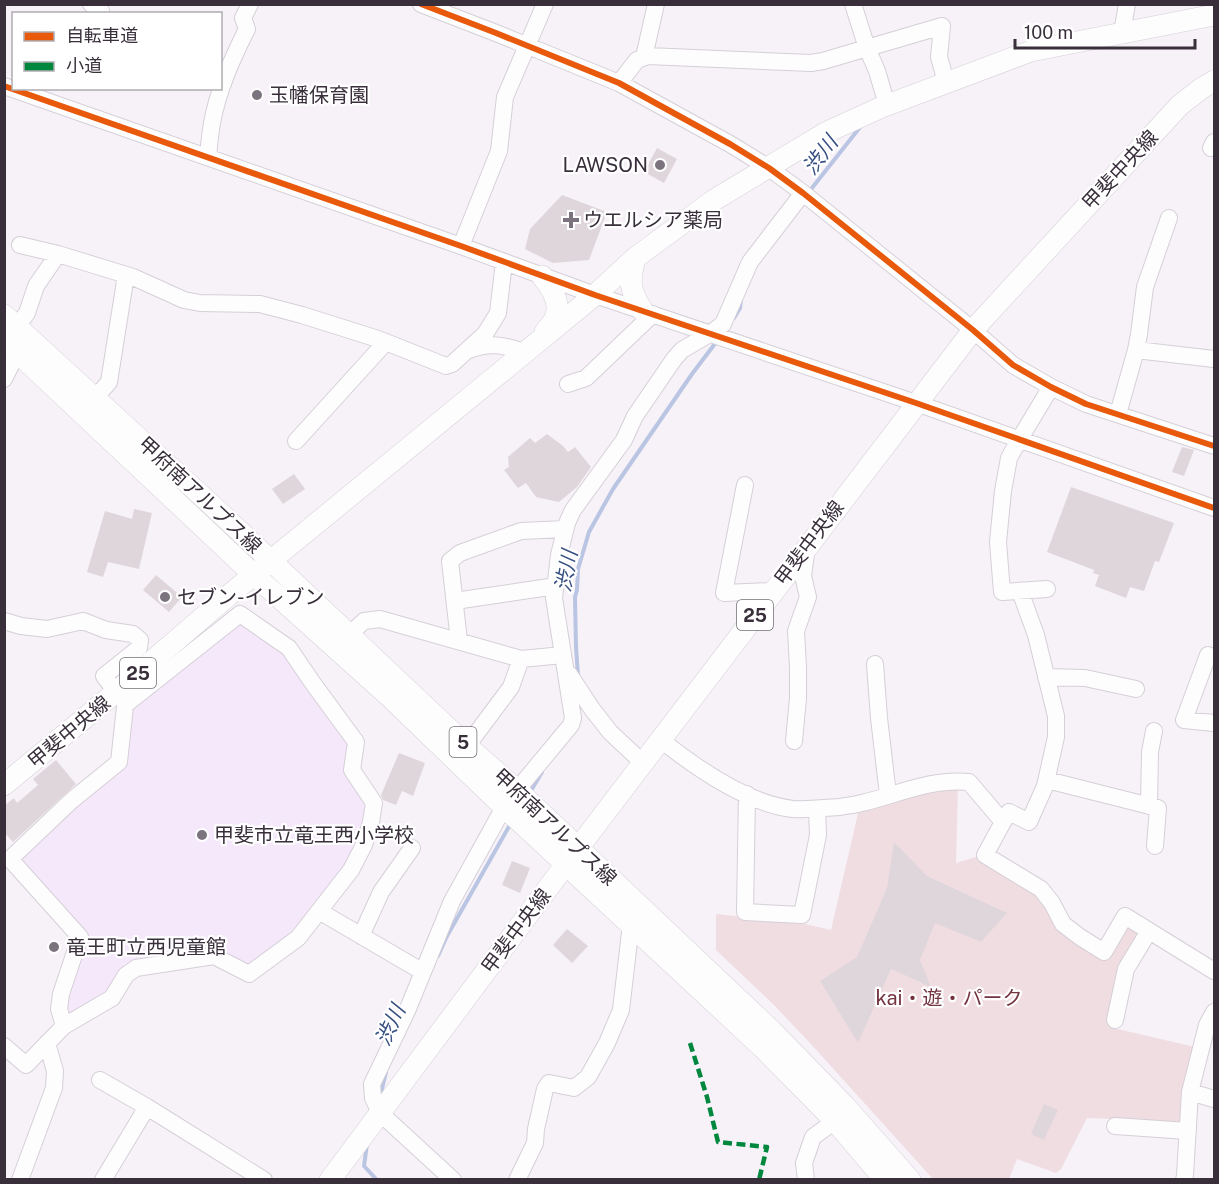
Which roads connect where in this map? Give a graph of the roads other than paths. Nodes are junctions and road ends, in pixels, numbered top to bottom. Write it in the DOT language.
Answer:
graph roads {
  1 [pos="250,4"];
  2 [pos="421,4"];
  3 [pos="545,4"];
  4 [pos="656,4"];
  5 [pos="854,4"];
  6 [pos="1127,4"];
  7 [pos="1215,15"];
  8 [pos="1122,33"];
  9 [pos="528,46"];
  10 [pos="867,48"];
  11 [pos="644,57"];
  12 [pos="1215,81"];
  13 [pos="945,82"];
  14 [pos="619,83"];
  15 [pos="222,86"];
  16 [pos="15,90"];
  17 [pos="221,90"];
  18 [pos="887,105"];
  19 [pos="208,157"];
  20 [pos="769,168"];
  21 [pos="803,193"];
  22 [pos="1169,218"];
  23 [pos="20,245"];
  24 [pos="461,246"];
  25 [pos="58,254"];
  26 [pos="635,258"];
  27 [pos="504,262"];
  28 [pos="126,275"];
  29 [pos="542,276"];
  30 [pos="595,295"];
  31 [pos="648,313"];
  32 [pos="973,330"];
  33 [pos="11,333"];
  34 [pos="711,333"];
  35 [pos="386,342"];
  36 [pos="529,348"];
  37 [pos="1136,350"];
  38 [pos="465,352"];
  39 [pos="1215,359"];
  40 [pos="4,379"];
  41 [pos="568,384"];
  42 [pos="1051,387"];
  43 [pos="95,398"];
  44 [pos="916,403"];
  45 [pos="1118,414"];
  46 [pos="1019,440"];
  47 [pos="296,441"];
  48 [pos="1215,446"];
  49 [pos="745,485"];
  50 [pos="1215,508"];
  51 [pos="565,529"];
  52 [pos="807,547"];
  53 [pos="270,561"];
  54 [pos="253,574"];
  55 [pos="556,586"];
  56 [pos="1047,589"];
  57 [pos="773,591"];
  58 [pos="1020,591"];
  59 [pos="455,601"];
  60 [pos="4,621"];
  61 [pos="349,635"];
  62 [pos="459,641"];
  63 [pos="1208,655"];
  64 [pos="521,659"];
  65 [pos="564,662"];
  66 [pos="875,664"];
  67 [pos="1046,677"];
  68 [pos="1136,689"];
  69 [pos="120,696"];
  70 [pos="1215,723"];
  71 [pos="1154,731"];
  72 [pos="661,740"];
  73 [pos="794,741"];
  74 [pos="467,746"];
  75 [pos="643,763"];
  76 [pos="1047,780"];
  77 [pos="4,785"];
  78 [pos="747,794"];
  79 [pos="888,795"];
  80 [pos="511,799"];
  81 [pos="1149,806"];
  82 [pos="817,809"];
  83 [pos="1003,822"];
  84 [pos="1155,846"];
  85 [pos="11,848"];
  86 [pos="412,848"];
  87 [pos="572,856"];
  88 [pos="319,911"];
  89 [pos="631,924"];
  90 [pos="1149,931"];
  91 [pos="361,936"];
  92 [pos="1215,971"];
  93 [pos="423,972"];
  94 [pos="1215,1012"];
  95 [pos="1115,1020"];
  96 [pos="64,1026"];
  97 [pos="47,1043"];
  98 [pos="4,1046"];
  99 [pos="99,1080"];
  100 [pos="1190,1092"];
  101 [pos="1215,1099"];
  102 [pos="147,1107"];
  103 [pos="380,1113"];
  104 [pos="835,1121"];
  105 [pos="1116,1126"];
  106 [pos="1188,1131"];
  107 [pos="20,1179"];
  108 [pos="103,1179"];
  109 [pos="264,1179"];
  110 [pos="330,1179"];
  111 [pos="453,1179"];
  112 [pos="517,1179"];
  113 [pos="806,1179"];
  114 [pos="885,1179"];
  115 [pos="910,1179"];
  116 [pos="1184,1179"];
  1 -- 15 [label="street"];
  2 -- 9 [label="street"];
  3 -- 9 [label="street"];
  4 -- 11 [label="street"];
  5 -- 10 [label="street"];
  6 -- 8 [label="street"];
  7 -- 8 [label="main road, 25"];
  8 -- 13 [label="main road, 25"];
  9 -- 14 [label="street"];
  9 -- 24 [label="street"];
  10 -- 11 [label="street"];
  10 -- 13 [label="street"];
  10 -- 18 [label="street"];
  11 -- 14 [label="street"];
  12 -- 32 [label="main road, 甲斐中央線 / 25"];
  13 -- 18 [label="main road, 25"];
  14 -- 20 [label="street"];
  16 -- 19 [label="street"];
  17 -- 19 [label="street"];
  18 -- 20 [label="main road, 25"];
  19 -- 24 [label="street"];
  20 -- 21 [label="street"];
  20 -- 26 [label="main road, 25"];
  21 -- 32 [label="street"];
  21 -- 34 [label="street"];
  22 -- 37 [label="street"];
  23 -- 25 [label="street"];
  24 -- 27 [label="street"];
  25 -- 28 [label="street"];
  25 -- 33 [label="street"];
  26 -- 30 [label="main road, 25"];
  26 -- 31 [label="main road"];
  27 -- 29 [label="street"];
  27 -- 38 [label="street"];
  28 -- 35 [label="street"];
  28 -- 43 [label="street"];
  29 -- 30 [label="street"];
  29 -- 36 [label="main road"];
  30 -- 31 [label="street"];
  30 -- 36 [label="main road, 25"];
  31 -- 34 [label="street"];
  31 -- 41 [label="street"];
  32 -- 42 [label="street"];
  32 -- 44 [label="main road, 甲斐中央線 / 25"];
  33 -- 40 [label="street"];
  33 -- 43 [label="main road, 甲府南アルプス線 / 5"];
  33 -- 54 [label="main road, 甲府南アルプス線 / 5"];
  34 -- 44 [label="street"];
  34 -- 51 [label="street"];
  35 -- 38 [label="street"];
  35 -- 47 [label="street"];
  36 -- 38 [label="street"];
  36 -- 53 [label="main road, 25"];
  37 -- 39 [label="street"];
  37 -- 45 [label="street"];
  42 -- 45 [label="street"];
  42 -- 46 [label="street"];
  43 -- 53 [label="main road, 甲府南アルプス線 / 5"];
  44 -- 46 [label="street"];
  44 -- 52 [label="main road, 甲斐中央線 / 25"];
  45 -- 48 [label="street"];
  46 -- 50 [label="street"];
  46 -- 58 [label="street"];
  49 -- 57 [label="street"];
  51 -- 55 [label="street"];
  51 -- 59 [label="street"];
  52 -- 57 [label="main road, 甲斐中央線 / 25"];
  52 -- 73 [label="street"];
  53 -- 54 [label="main road, 甲斐中央線 / 25"];
  53 -- 61 [label="main road, 甲府南アルプス線 / 5"];
  54 -- 69 [label="main road, 甲斐中央線 / 25"];
  54 -- 80 [label="main road, 甲府南アルプス線 / 5"];
  55 -- 59 [label="street"];
  55 -- 65 [label="street"];
  56 -- 58 [label="street"];
  57 -- 72 [label="main road, 甲斐中央線 / 25"];
  58 -- 67 [label="street"];
  59 -- 62 [label="street"];
  60 -- 69 [label="street"];
  61 -- 62 [label="street"];
  61 -- 74 [label="main road, 甲府南アルプス線 / 5"];
  62 -- 64 [label="street"];
  63 -- 70 [label="street"];
  64 -- 65 [label="street"];
  64 -- 74 [label="street"];
  65 -- 75 [label="street"];
  65 -- 80 [label="street"];
  66 -- 79 [label="street"];
  67 -- 68 [label="street"];
  67 -- 76 [label="street"];
  69 -- 77 [label="main road, 甲斐中央線 / 25"];
  69 -- 85 [label="street"];
  69 -- 88 [label="street"];
  71 -- 81 [label="street"];
  72 -- 75 [label="main road, 甲斐中央線 / 25"];
  72 -- 78 [label="street"];
  74 -- 80 [label="main road, 甲府南アルプス線 / 5"];
  75 -- 87 [label="main road, 甲斐中央線 / 25"];
  76 -- 81 [label="street"];
  76 -- 83 [label="street"];
  78 -- 82 [label="street"];
  78 -- 82 [label="street"];
  79 -- 82 [label="street"];
  79 -- 83 [label="street"];
  80 -- 87 [label="main road, 甲府南アルプス線 / 5"];
  80 -- 93 [label="street"];
  81 -- 84 [label="street"];
  83 -- 90 [label="street"];
  85 -- 96 [label="street"];
  86 -- 91 [label="street"];
  87 -- 89 [label="main road, 甲府南アルプス線 / 5"];
  87 -- 103 [label="main road, 甲斐中央線 / 25"];
  87 -- 115 [label="main road, 甲府南アルプス線 / 5"];
  88 -- 91 [label="street"];
  88 -- 96 [label="street"];
  89 -- 104 [label="main road, 甲府南アルプス線 / 5"];
  89 -- 112 [label="street"];
  90 -- 92 [label="street"];
  90 -- 95 [label="street"];
  91 -- 93 [label="street"];
  93 -- 103 [label="street"];
  94 -- 100 [label="street"];
  96 -- 97 [label="street"];
  97 -- 98 [label="street"];
  97 -- 107 [label="street"];
  99 -- 102 [label="street"];
  100 -- 101 [label="street"];
  100 -- 106 [label="street"];
  102 -- 108 [label="street"];
  102 -- 109 [label="street"];
  103 -- 110 [label="main road, 甲斐中央線 / 25"];
  103 -- 111 [label="street"];
  104 -- 113 [label="street"];
  104 -- 114 [label="main road, 甲府南アルプス線 / 5"];
  105 -- 106 [label="street"];
  106 -- 116 [label="street"];
}
